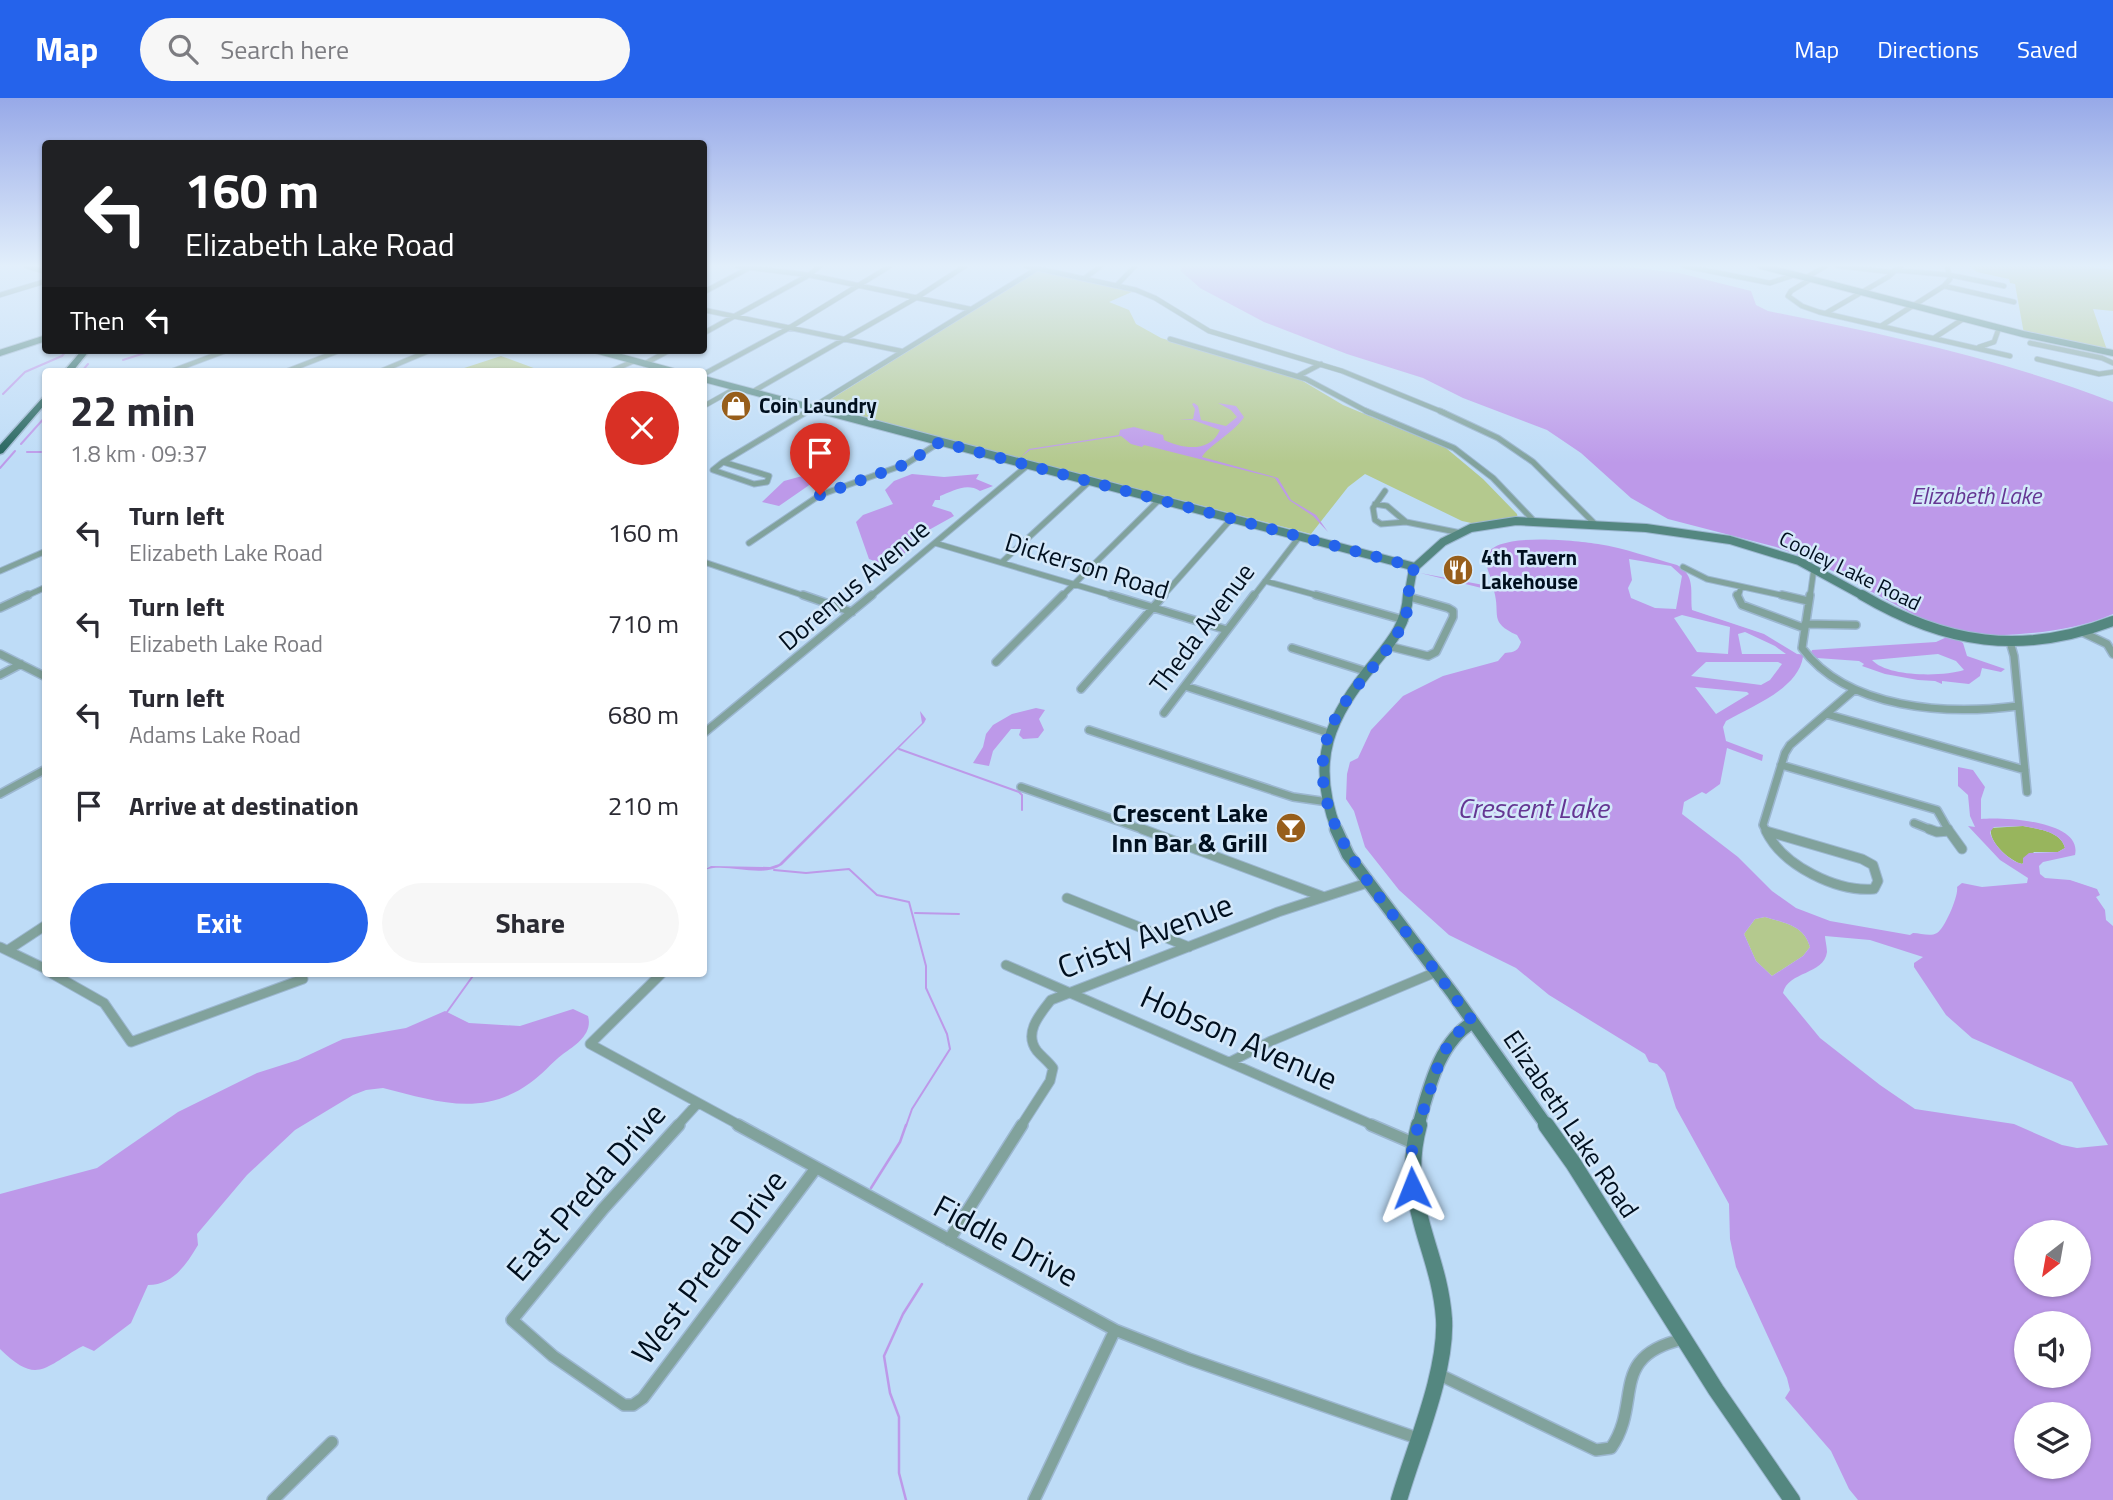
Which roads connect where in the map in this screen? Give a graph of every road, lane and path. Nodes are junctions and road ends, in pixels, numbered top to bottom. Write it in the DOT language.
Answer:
graph roads {
  1 [pos="783,331"];
  2 [pos="805,331"];
  3 [pos="859,331"];
  4 [pos="933,331"];
  5 [pos="1211,331"];
  6 [pos="1905,331"];
  7 [pos="1944,331"];
  8 [pos="1999,331"];
  9 [pos="2015,331"];
  10 [pos="1934,338"];
  11 [pos="42,339"];
  12 [pos="1170,339"];
  13 [pos="844,340"];
  14 [pos="2030,343"];
  15 [pos="1973,347"];
  16 [pos="901,351"];
  17 [pos="0,353"];
  18 [pos="2113,353"];
  19 [pos="83,354"];
  20 [pos="217,354"];
  21 [pos="331,354"];
  22 [pos="421,354"];
  23 [pos="609,354"];
  24 [pos="662,354"];
  25 [pos="2010,356"];
  26 [pos="2038,359"];
  27 [pos="631,360"];
  28 [pos="644,363"];
  29 [pos="2113,363"];
  30 [pos="1321,364"];
  31 [pos="71,368"];
  32 [pos="180,368"];
  33 [pos="295,368"];
  34 [pos="388,368"];
  35 [pos="617,368"];
  36 [pos="662,368"];
  37 [pos="707,372"];
  38 [pos="2113,372"];
  39 [pos="1298,376"];
  40 [pos="707,380"];
  41 [pos="736,388"];
  42 [pos="752,392"];
  43 [pos="42,402"];
  44 [pos="707,404"];
  45 [pos="812,408"];
  46 [pos="940,442"];
  47 [pos="0,451"];
  48 [pos="723,462"];
  49 [pos="1028,465"];
  50 [pos="1090,481"];
  51 [pos="1385,491"];
  52 [pos="1160,499"];
  53 [pos="1375,504"];
  54 [pos="1232,518"];
  55 [pos="1406,522"];
  56 [pos="1535,522"];
  57 [pos="1596,525"];
  58 [pos="1461,533"];
  59 [pos="1300,536"];
  60 [pos="749,543"];
  61 [pos="935,543"];
  62 [pos="42,553"];
  63 [pos="1002,562"];
  64 [pos="707,563"];
  65 [pos="1415,567"];
  66 [pos="1683,567"];
  67 [pos="1814,568"];
  68 [pos="0,571"];
  69 [pos="1265,581"];
  70 [pos="1075,585"];
  71 [pos="1741,587"];
  72 [pos="42,589"];
  73 [pos="1409,597"];
  74 [pos="1808,601"];
  75 [pos="0,608"];
  76 [pos="1154,608"];
  77 [pos="852,612"];
  78 [pos="1404,621"];
  79 [pos="2113,621"];
  80 [pos="1856,625"];
  81 [pos="1805,626"];
  82 [pos="1227,629"];
  83 [pos="2084,633"];
  84 [pos="2010,642"];
  85 [pos="2110,644"];
  86 [pos="1388,646"];
  87 [pos="1292,648"];
  88 [pos="0,654"];
  89 [pos="2113,654"];
  90 [pos="996,662"];
  91 [pos="21,664"];
  92 [pos="1368,672"];
  93 [pos="0,675"];
  94 [pos="42,675"];
  95 [pos="1185,686"];
  96 [pos="1081,689"];
  97 [pos="1854,690"];
  98 [pos="2018,706"];
  99 [pos="1164,713"];
  100 [pos="1826,714"];
  101 [pos="1089,730"];
  102 [pos="707,731"];
  103 [pos="1329,733"];
  104 [pos="1782,765"];
  105 [pos="2025,770"];
  106 [pos="42,771"];
  107 [pos="1021,787"];
  108 [pos="2027,792"];
  109 [pos="0,794"];
  110 [pos="1328,802"];
  111 [pos="1914,823"];
  112 [pos="1766,831"];
  113 [pos="1949,831"];
  114 [pos="1962,849"];
  115 [pos="1367,883"];
  116 [pos="1324,897"];
  117 [pos="1068,898"];
  118 [pos="42,927"];
  119 [pos="1189,947"];
  120 [pos="4,949"];
  121 [pos="1006,965"];
  122 [pos="42,968"];
  123 [pos="1437,971"];
  124 [pos="58,977"];
  125 [pos="658,977"];
  126 [pos="303,979"];
  127 [pos="1069,992"];
  128 [pos="1473,1022"];
  129 [pos="1230,1062"];
  130 [pos="696,1104"];
  131 [pos="1413,1143"];
  132 [pos="816,1168"];
  133 [pos="949,1240"];
  134 [pos="1115,1330"];
  135 [pos="1684,1339"];
  136 [pos="1436,1372"];
  137 [pos="643,1398"];
  138 [pos="1417,1438"];
  139 [pos="332,1442"];
  140 [pos="273,1500"];
  141 [pos="1034,1500"];
  142 [pos="1399,1500"];
  143 [pos="1791,1500"];
  1 -- 37 [label="street"];
  2 -- 13 [label="street"];
  3 -- 13 [label="street"];
  4 -- 16 [label="street"];
  5 -- 30 [label="street"];
  6 -- 10 [label="street"];
  7 -- 10 [label="street"];
  8 -- 15 [label="street"];
  9 -- 18 [label="main road"];
  10 -- 15 [label="street"];
  11 -- 17 [label="main road"];
  12 -- 39 [label="street"];
  13 -- 16 [label="street"];
  13 -- 42 [label="street"];
  14 -- 29 [label="street"];
  15 -- 25 [label="street"];
  16 -- 45 [label="street"];
  19 -- 31 [label="highway"];
  20 -- 32 [label="street"];
  21 -- 33 [label="street"];
  22 -- 34 [label="street"];
  23 -- 27 [label="main road"];
  24 -- 28 [label="street"];
  26 -- 38 [label="street"];
  27 -- 28 [label="main road"];
  27 -- 35 [label="street"];
  28 -- 36 [label="main road"];
  30 -- 39 [label="street"];
  30 -- 57 [label="street"];
  39 -- 56 [label="street"];
  40 -- 41 [label="main road"];
  41 -- 42 [label="main road"];
  41 -- 44 [label="street"];
  42 -- 45 [label="main road"];
  43 -- 47 [label="highway"];
  45 -- 46 [label="main road"];
  45 -- 48 [label="street"];
  46 -- 49 [label="main road"];
  46 -- 60 [label="street"];
  48 -- 48 [label="street"];
  49 -- 50 [label="main road"];
  49 -- 61 [label="street, Doremus Avenue"];
  50 -- 52 [label="main road"];
  50 -- 63 [label="street"];
  51 -- 53 [label="street"];
  52 -- 54 [label="main road"];
  52 -- 70 [label="street"];
  53 -- 55 [label="street"];
  53 -- 55 [label="street"];
  54 -- 59 [label="main road"];
  54 -- 76 [label="street"];
  55 -- 58 [label="street"];
  56 -- 57 [label="main road, Cooley Lake Road"];
  56 -- 58 [label="main road, Cooley Lake Road"];
  57 -- 67 [label="main road, Cooley Lake Road"];
  58 -- 65 [label="main road, Cooley Lake Road"];
  59 -- 65 [label="main road"];
  59 -- 69 [label="street, Theda Avenue"];
  61 -- 63 [label="street, Dickerson Road"];
  61 -- 77 [label="street, Doremus Avenue"];
  62 -- 68 [label="street"];
  63 -- 70 [label="street, Dickerson Road"];
  64 -- 77 [label="street"];
  65 -- 73 [label="main road, Elizabeth Lake Road"];
  66 -- 71 [label="street"];
  67 -- 74 [label="street"];
  67 -- 84 [label="main road, Cooley Lake Road"];
  69 -- 78 [label="street"];
  69 -- 82 [label="street, Theda Avenue"];
  70 -- 76 [label="street, Dickerson Road"];
  70 -- 90 [label="street"];
  71 -- 74 [label="street"];
  71 -- 81 [label="street"];
  72 -- 75 [label="street"];
  73 -- 78 [label="main road, Elizabeth Lake Road"];
  73 -- 86 [label="street"];
  74 -- 81 [label="street"];
  76 -- 82 [label="street, Dickerson Road"];
  76 -- 96 [label="street"];
  77 -- 102 [label="street, Doremus Avenue"];
  78 -- 86 [label="main road, Elizabeth Lake Road"];
  79 -- 83 [label="main road, Cooley Lake Road"];
  80 -- 81 [label="street"];
  81 -- 97 [label="street"];
  82 -- 95 [label="street, Theda Avenue"];
  83 -- 84 [label="main road, Cooley Lake Road"];
  83 -- 85 [label="street"];
  84 -- 98 [label="street"];
  85 -- 89 [label="street"];
  86 -- 92 [label="main road, Elizabeth Lake Road"];
  87 -- 92 [label="street"];
  88 -- 91 [label="street"];
  91 -- 93 [label="street"];
  91 -- 94 [label="street"];
  92 -- 103 [label="main road, Elizabeth Lake Road"];
  95 -- 99 [label="street, Theda Avenue"];
  95 -- 103 [label="street"];
  97 -- 98 [label="street"];
  97 -- 100 [label="street"];
  98 -- 105 [label="street"];
  100 -- 104 [label="street"];
  100 -- 105 [label="street"];
  101 -- 110 [label="street"];
  103 -- 110 [label="main road, Elizabeth Lake Road"];
  104 -- 112 [label="street"];
  104 -- 113 [label="street"];
  105 -- 108 [label="street"];
  106 -- 109 [label="street"];
  107 -- 116 [label="street"];
  110 -- 115 [label="main road, Elizabeth Lake Road"];
  111 -- 113 [label="street"];
  112 -- 112 [label="street"];
  113 -- 114 [label="street"];
  115 -- 116 [label="street, Cristy Avenue"];
  115 -- 123 [label="main road, Elizabeth Lake Road"];
  116 -- 119 [label="street, Cristy Avenue"];
  117 -- 119 [label="street"];
  118 -- 120 [label="street"];
  119 -- 127 [label="street, Cristy Avenue"];
  120 -- 122 [label="street"];
  121 -- 127 [label="street, Hobson Avenue"];
  123 -- 128 [label="main road, Elizabeth Lake Road"];
  123 -- 129 [label="street"];
  124 -- 126 [label="street"];
  125 -- 130 [label="street, Fiddle Drive"];
  127 -- 129 [label="street, Hobson Avenue"];
  127 -- 133 [label="street, Cristy Avenue"];
  128 -- 131 [label="main road"];
  128 -- 135 [label="main road, Elizabeth Lake Road"];
  129 -- 131 [label="street, Hobson Avenue"];
  130 -- 132 [label="street, Fiddle Drive"];
  130 -- 137 [label="street, East Preda Drive"];
  131 -- 136 [label="main road"];
  132 -- 133 [label="street, Fiddle Drive"];
  132 -- 137 [label="street, West Preda Drive"];
  133 -- 134 [label="street, Fiddle Drive"];
  134 -- 138 [label="street, Fiddle Drive"];
  134 -- 141 [label="street"];
  135 -- 136 [label="street"];
  135 -- 143 [label="main road, Elizabeth Lake Road"];
  136 -- 138 [label="main road"];
  138 -- 142 [label="main road"];
  139 -- 140 [label="street"];
}
